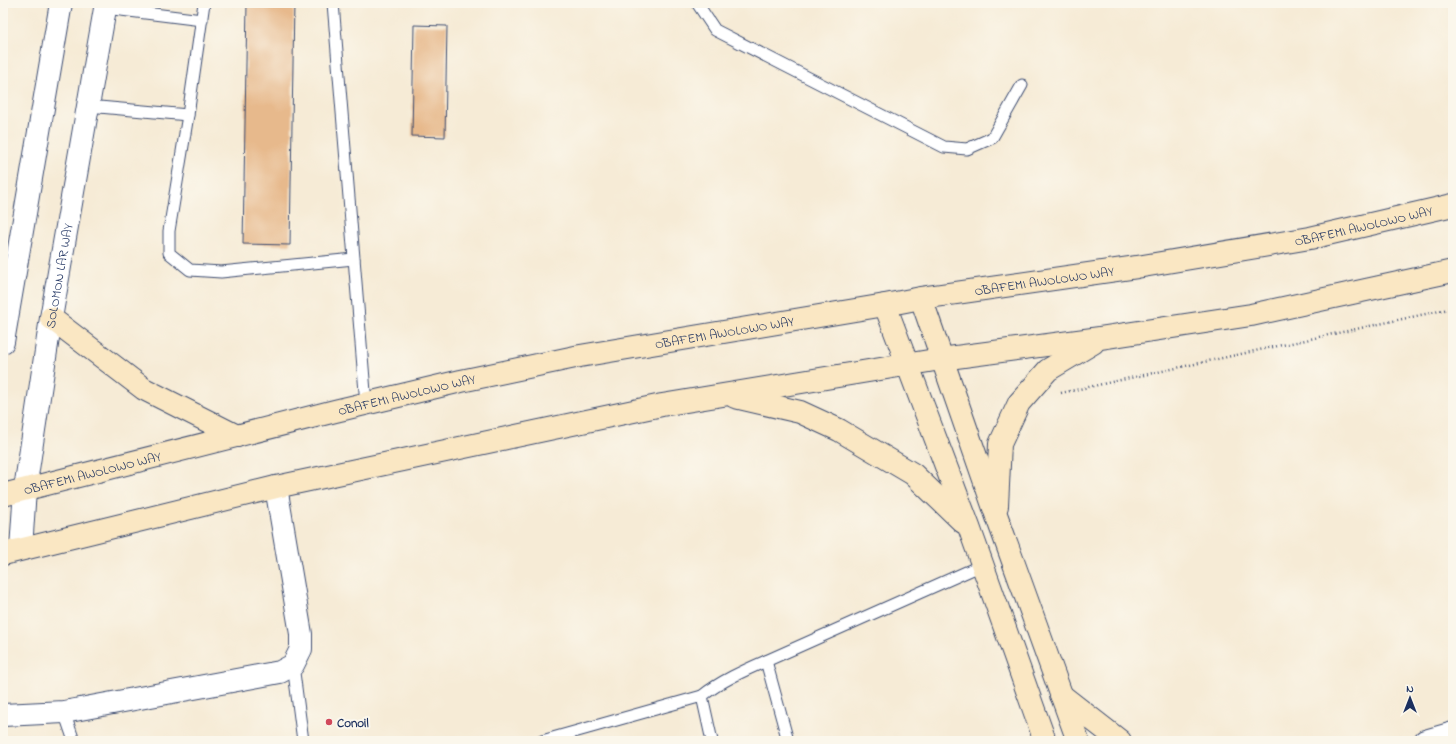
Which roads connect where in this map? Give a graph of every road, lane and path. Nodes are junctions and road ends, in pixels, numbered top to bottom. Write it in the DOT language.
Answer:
graph roads {
  1 [pos="61,3"];
  2 [pos="204,3"];
  3 [pos="333,3"];
  4 [pos="697,3"];
  5 [pos="105,5"];
  6 [pos="202,20"];
  7 [pos="1022,84"];
  8 [pos="88,106"];
  9 [pos="188,115"];
  10 [pos="1453,205"];
  11 [pos="354,259"];
  12 [pos="1453,271"];
  13 [pos="921,298"];
  14 [pos="885,305"];
  15 [pos="1453,308"];
  16 [pos="51,318"];
  17 [pos="1100,338"];
  18 [pos="3,342"];
  19 [pos="941,359"];
  20 [pos="906,365"];
  21 [pos="724,394"];
  22 [pos="1057,394"];
  23 [pos="366,404"];
  24 [pos="237,436"];
  25 [pos="276,487"];
  26 [pos="25,489"];
  27 [pos="3,495"];
  28 [pos="997,517"];
  29 [pos="968,527"];
  30 [pos="12,552"];
  31 [pos="982,565"];
  32 [pos="766,661"];
  33 [pos="293,665"];
  34 [pos="1061,695"];
  35 [pos="702,696"];
  36 [pos="64,712"];
  37 [pos="3,715"];
  38 [pos="1453,733"];
  39 [pos="74,741"];
  40 [pos="303,741"];
  41 [pos="542,741"];
  42 [pos="712,741"];
  43 [pos="788,741"];
  44 [pos="1045,741"];
  45 [pos="1078,741"];
  46 [pos="1120,741"];
  47 [pos="1425,741"];
  1 -- 18 [label="street"];
  2 -- 6 [label="lane"];
  3 -- 11 [label="lane"];
  4 -- 7 [label="lane"];
  5 -- 6 [label="lane"];
  5 -- 8 [label="street, SOLOMON LAR WAY"];
  6 -- 9 [label="lane"];
  8 -- 9 [label="lane"];
  8 -- 16 [label="street, SOLOMON LAR WAY"];
  9 -- 11 [label="lane"];
  10 -- 13 [label="main road, OBAFEMI AWOLOWO WAY"];
  11 -- 23 [label="lane"];
  12 -- 17 [label="main road"];
  13 -- 14 [label="main road, OBAFEMI AWOLOWO WAY"];
  13 -- 19 [label="main road"];
  14 -- 20 [label="main road"];
  14 -- 23 [label="main road, OBAFEMI AWOLOWO WAY"];
  15 -- 22 [label="path"];
  16 -- 24 [label="main road"];
  16 -- 26 [label="street, SOLOMON LAR WAY"];
  17 -- 19 [label="main road"];
  17 -- 28 [label="main road"];
  19 -- 20 [label="main road"];
  19 -- 28 [label="main road"];
  20 -- 21 [label="main road"];
  20 -- 29 [label="main road"];
  21 -- 25 [label="main road"];
  21 -- 29 [label="main road"];
  23 -- 24 [label="main road, OBAFEMI AWOLOWO WAY"];
  24 -- 26 [label="main road, OBAFEMI AWOLOWO WAY"];
  25 -- 30 [label="main road"];
  25 -- 33 [label="street"];
  26 -- 27 [label="main road, OBAFEMI AWOLOWO WAY"];
  26 -- 30 [label="street, SOLOMON LAR WAY"];
  28 -- 34 [label="main road"];
  29 -- 31 [label="main road"];
  31 -- 32 [label="lane"];
  31 -- 44 [label="main road"];
  32 -- 35 [label="lane"];
  32 -- 43 [label="lane"];
  33 -- 36 [label="street"];
  33 -- 40 [label="lane"];
  34 -- 45 [label="main road"];
  34 -- 46 [label="main road"];
  35 -- 41 [label="lane"];
  35 -- 42 [label="lane"];
  36 -- 37 [label="street"];
  36 -- 39 [label="lane"];
  38 -- 47 [label="street"];
}
